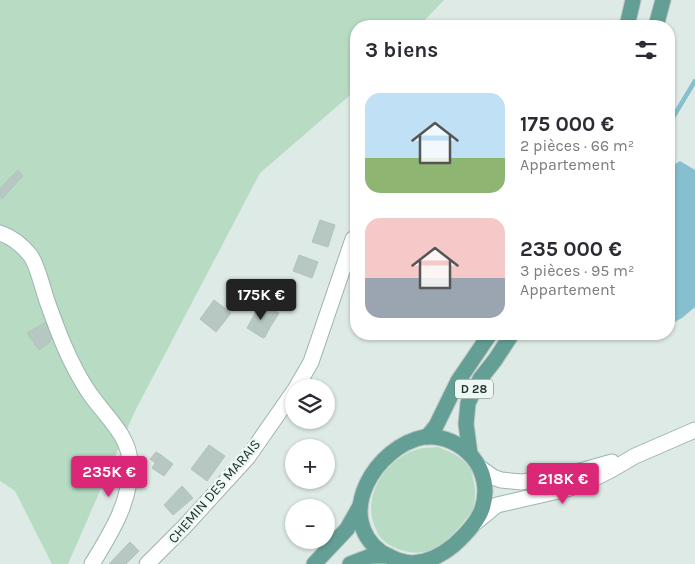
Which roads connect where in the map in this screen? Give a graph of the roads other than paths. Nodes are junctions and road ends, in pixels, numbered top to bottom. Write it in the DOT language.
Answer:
graph roads {
  1 [pos="633,0"];
  2 [pos="663,0"];
  3 [pos="628,20"];
  4 [pos="658,20"];
  5 [pos="0,233"];
  6 [pos="350,248"];
  7 [pos="486,340"];
  8 [pos="508,340"];
  9 [pos="301,379"];
  10 [pos="285,404"];
  11 [pos="695,430"];
  12 [pos="427,437"];
  13 [pos="470,454"];
  14 [pos="635,456"];
  15 [pos="480,467"];
  16 [pos="360,506"];
  17 [pos="474,524"];
  18 [pos="389,556"];
  19 [pos="92,564"];
  20 [pos="147,564"];
  21 [pos="314,564"];
  22 [pos="350,564"];
  1 -- 3 [label="main road"];
  2 -- 4 [label="main road"];
  5 -- 19 [label="street"];
  6 -- 9 [label="street"];
  7 -- 12 [label="main road, D 28"];
  8 -- 13 [label="main road, D 28"];
  10 -- 20 [label="street, CHEMIN DES MARAIS"];
  11 -- 14 [label="street"];
  12 -- 13 [label="main road"];
  12 -- 16 [label="main road"];
  13 -- 15 [label="main road"];
  14 -- 15 [label="street"];
  14 -- 17 [label="street"];
  15 -- 17 [label="main road"];
  16 -- 18 [label="main road"];
  16 -- 21 [label="main road"];
  17 -- 18 [label="main road"];
  18 -- 22 [label="main road"];
}
